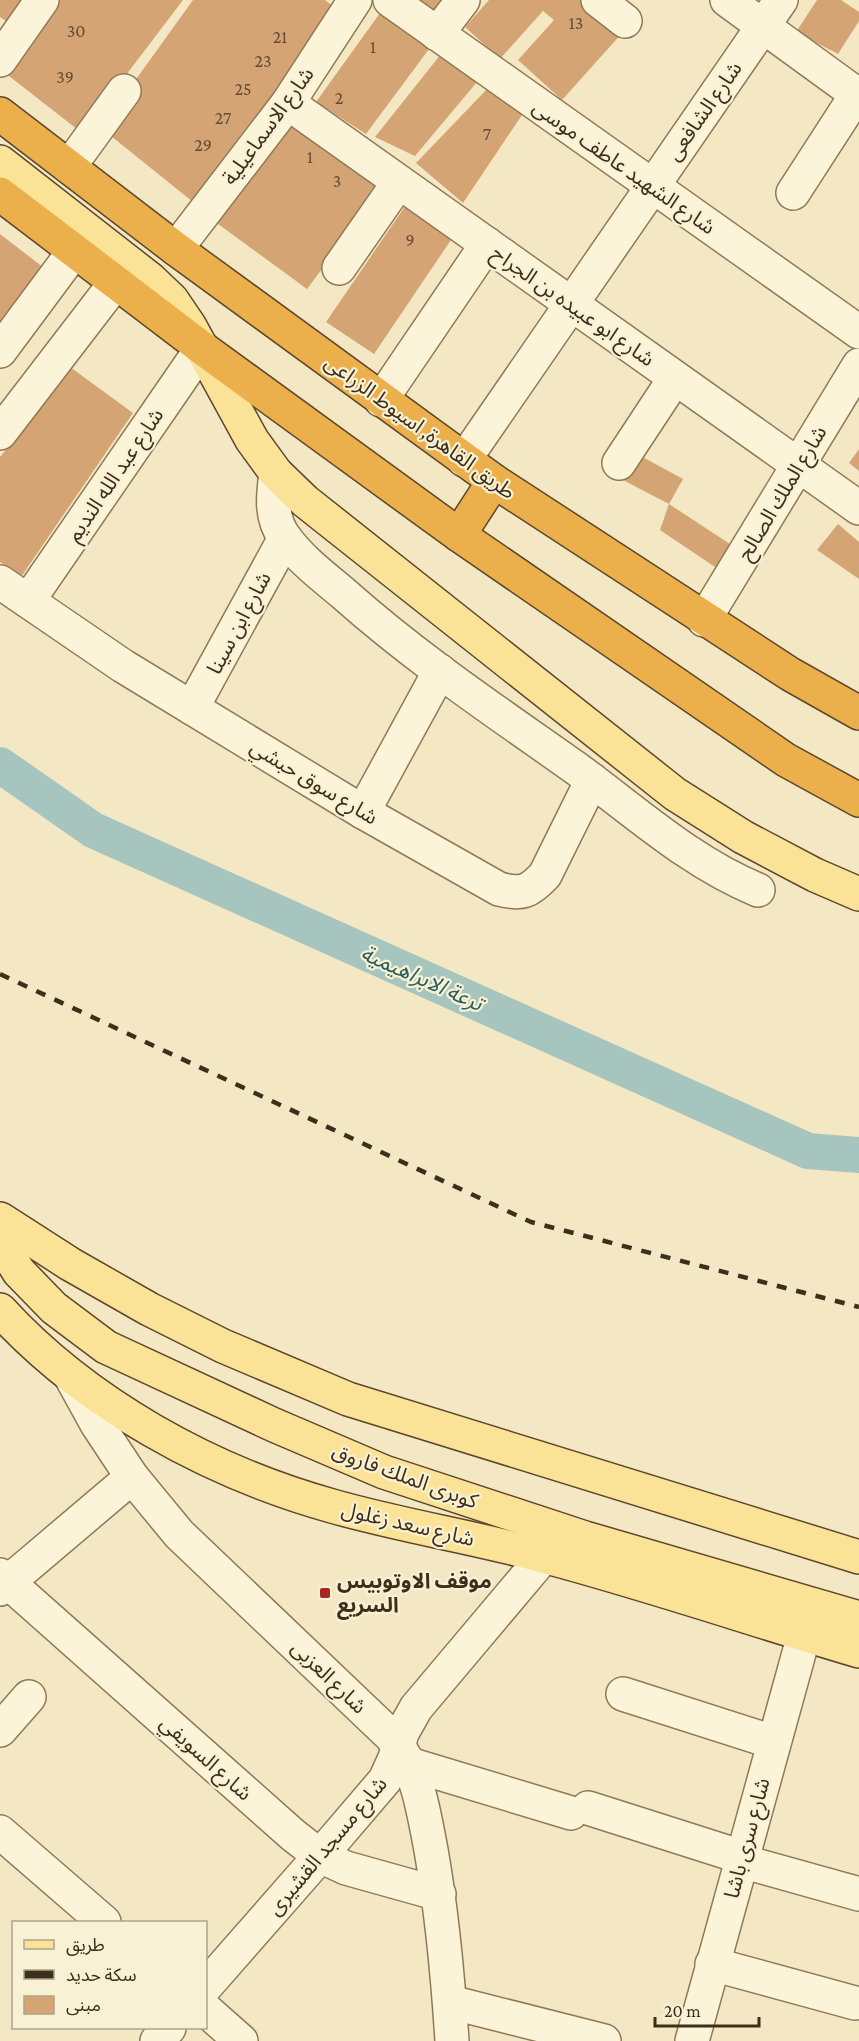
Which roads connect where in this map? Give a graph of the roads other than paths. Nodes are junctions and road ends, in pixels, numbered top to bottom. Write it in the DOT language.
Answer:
graph roads {
  1 [pos="42,0"];
  2 [pos="355,0"];
  3 [pos="390,0"];
  4 [pos="463,0"];
  5 [pos="598,0"];
  6 [pos="727,0"];
  7 [pos="772,13"];
  8 [pos="625,21"];
  9 [pos="9,27"];
  10 [pos="436,34"];
  11 [pos="0,60"];
  12 [pos="124,91"];
  13 [pos="858,95"];
  14 [pos="288,103"];
  15 [pos="0,114"];
  16 [pos="0,162"];
  17 [pos="69,166"];
  18 [pos="399,182"];
  19 [pos="652,186"];
  20 [pos="793,193"];
  21 [pos="0,194"];
  22 [pos="487,244"];
  23 [pos="176,249"];
  24 [pos="75,250"];
  25 [pos="339,268"];
  26 [pos="116,282"];
  27 [pos="571,303"];
  28 [pos="859,332"];
  29 [pos="202,348"];
  30 [pos="0,351"];
  31 [pos="859,365"];
  32 [pos="675,378"];
  33 [pos="381,400"];
  34 [pos="0,433"];
  35 [pos="464,460"];
  36 [pos="619,463"];
  37 [pos="799,466"];
  38 [pos="276,473"];
  39 [pos="494,481"];
  40 [pos="859,508"];
  41 [pos="459,536"];
  42 [pos="285,538"];
  43 [pos="0,582"];
  44 [pos="28,601"];
  45 [pos="704,620"];
  46 [pos="440,671"];
  47 [pos="192,708"];
  48 [pos="859,713"];
  49 [pos="592,780"];
  50 [pos="859,800"];
  51 [pos="363,812"];
  52 [pos="758,890"];
  53 [pos="859,894"];
  54 [pos="0,1219"];
  55 [pos="0,1242"];
  56 [pos="105,1285"];
  57 [pos="54,1308"];
  58 [pos="0,1310"];
  59 [pos="70,1375"];
  60 [pos="132,1477"];
  61 [pos="544,1556"];
  62 [pos="859,1557"];
  63 [pos="3,1582"];
  64 [pos="859,1618"];
  65 [pos="804,1635"];
  66 [pos="859,1651"];
  67 [pos="623,1694"];
  68 [pos="29,1697"];
  69 [pos="0,1730"];
  70 [pos="773,1742"];
  71 [pos="404,1755"];
  72 [pos="0,1832"];
  73 [pos="320,1856"];
  74 [pos="742,1859"];
  75 [pos="439,1894"];
  76 [pos="859,1894"];
  77 [pos="102,1921"];
  78 [pos="712,1964"];
  79 [pos="207,1985"];
  80 [pos="450,2002"];
  81 [pos="855,2003"];
  82 [pos="207,2011"];
  83 [pos="168,2029"];
  84 [pos="157,2041"];
  85 [pos="241,2041"];
  86 [pos="452,2041"];
  87 [pos="604,2041"];
  88 [pos="692,2041"];
  1 -- 9 [label="street"];
  2 -- 14 [label="street, شارع الاسماعيلية"];
  3 -- 10 [label="street, شارع الشهيد عاطف موسى"];
  4 -- 10 [label="street"];
  5 -- 8 [label="street"];
  6 -- 7 [label="street"];
  7 -- 13 [label="street"];
  7 -- 19 [label="street, شارع الشافعى"];
  9 -- 11 [label="street"];
  10 -- 19 [label="street, شارع الشهيد عاطف موسى"];
  12 -- 17 [label="street"];
  13 -- 20 [label="street"];
  14 -- 18 [label="street, شارع ابو عبيده بن الجراح"];
  14 -- 23 [label="street, شارع الاسماعيلية"];
  15 -- 17 [label="highway, طريق القاهرة, اسيوط الزراعى"];
  16 -- 29 [label="main road"];
  17 -- 23 [label="highway, طريق القاهرة, اسيوط الزراعى"];
  18 -- 22 [label="street, شارع ابو عبيده بن الجراح"];
  18 -- 25 [label="street"];
  19 -- 27 [label="street, شارع الشافعى"];
  19 -- 28 [label="street, شارع الشهيد عاطف موسى"];
  21 -- 24 [label="highway"];
  22 -- 27 [label="street, شارع ابو عبيده بن الجراح"];
  22 -- 33 [label="street"];
  23 -- 33 [label="highway, طريق القاهرة, اسيوط الزراعى"];
  24 -- 26 [label="highway"];
  24 -- 30 [label="street"];
  26 -- 29 [label="highway"];
  26 -- 34 [label="street"];
  27 -- 32 [label="street, شارع ابو عبيده بن الجراح"];
  27 -- 35 [label="street, شارع الشافعى"];
  29 -- 38 [label="main road"];
  29 -- 41 [label="highway"];
  29 -- 44 [label="street, شارع عبد الله النديم"];
  31 -- 37 [label="street, شارع الملك الصالح"];
  32 -- 36 [label="street"];
  32 -- 37 [label="street, شارع ابو عبيده بن الجراح"];
  33 -- 35 [label="highway, طريق القاهرة, اسيوط الزراعى"];
  35 -- 39 [label="highway, طريق القاهرة, اسيوط الزراعى"];
  37 -- 40 [label="street, شارع ابو عبيده بن الجراح"];
  37 -- 45 [label="street, شارع الملك الصالح"];
  38 -- 42 [label="street"];
  38 -- 53 [label="main road"];
  39 -- 41 [label="highway"];
  39 -- 45 [label="highway, طريق القاهرة, اسيوط الزراعى"];
  41 -- 50 [label="highway"];
  42 -- 46 [label="street"];
  42 -- 47 [label="street, شارع ابن سينا"];
  43 -- 44 [label="street, شارع سوق حبشي"];
  44 -- 47 [label="street, شارع سوق حبشي"];
  45 -- 48 [label="highway, طريق القاهرة, اسيوط الزراعى"];
  46 -- 49 [label="street"];
  46 -- 51 [label="street"];
  47 -- 51 [label="street, شارع سوق حبشي"];
  49 -- 51 [label="street, شارع سوق حبشي"];
  49 -- 52 [label="street"];
  54 -- 56 [label="main road"];
  55 -- 57 [label="main road, كوبرى الملك فاروق"];
  56 -- 57 [label="main road"];
  56 -- 62 [label="main road"];
  57 -- 59 [label="main road"];
  57 -- 64 [label="main road, كوبرى الملك فاروق"];
  58 -- 59 [label="main road, شارع سعد زغلول"];
  59 -- 60 [label="street, شارع العزبى"];
  59 -- 61 [label="main road, شارع سعد زغلول"];
  60 -- 63 [label="street"];
  60 -- 71 [label="street, شارع العزبى"];
  61 -- 65 [label="main road, شارع سعد زغلول"];
  61 -- 71 [label="street, شارع مسجد القشيرى"];
  63 -- 73 [label="street, شارع السويفي"];
  65 -- 66 [label="main road, شارع سعد زغلول"];
  65 -- 70 [label="street, شارع سرى باشا"];
  67 -- 70 [label="street"];
  68 -- 69 [label="street"];
  70 -- 74 [label="street, شارع سرى باشا"];
  71 -- 73 [label="street, شارع مسجد القشيرى"];
  71 -- 74 [label="street"];
  71 -- 75 [label="street, شارع العزبى"];
  72 -- 77 [label="street"];
  73 -- 75 [label="street, شارع السويفي"];
  73 -- 79 [label="street, شارع مسجد القشيرى"];
  74 -- 76 [label="street"];
  74 -- 78 [label="street, شارع سرى باشا"];
  75 -- 80 [label="street, شارع العزبى"];
  78 -- 81 [label="street"];
  78 -- 88 [label="street, شارع سرى باشا"];
  80 -- 86 [label="street, شارع العزبى"];
  80 -- 87 [label="street"];
  82 -- 85 [label="street"];
  83 -- 84 [label="street"];
}
